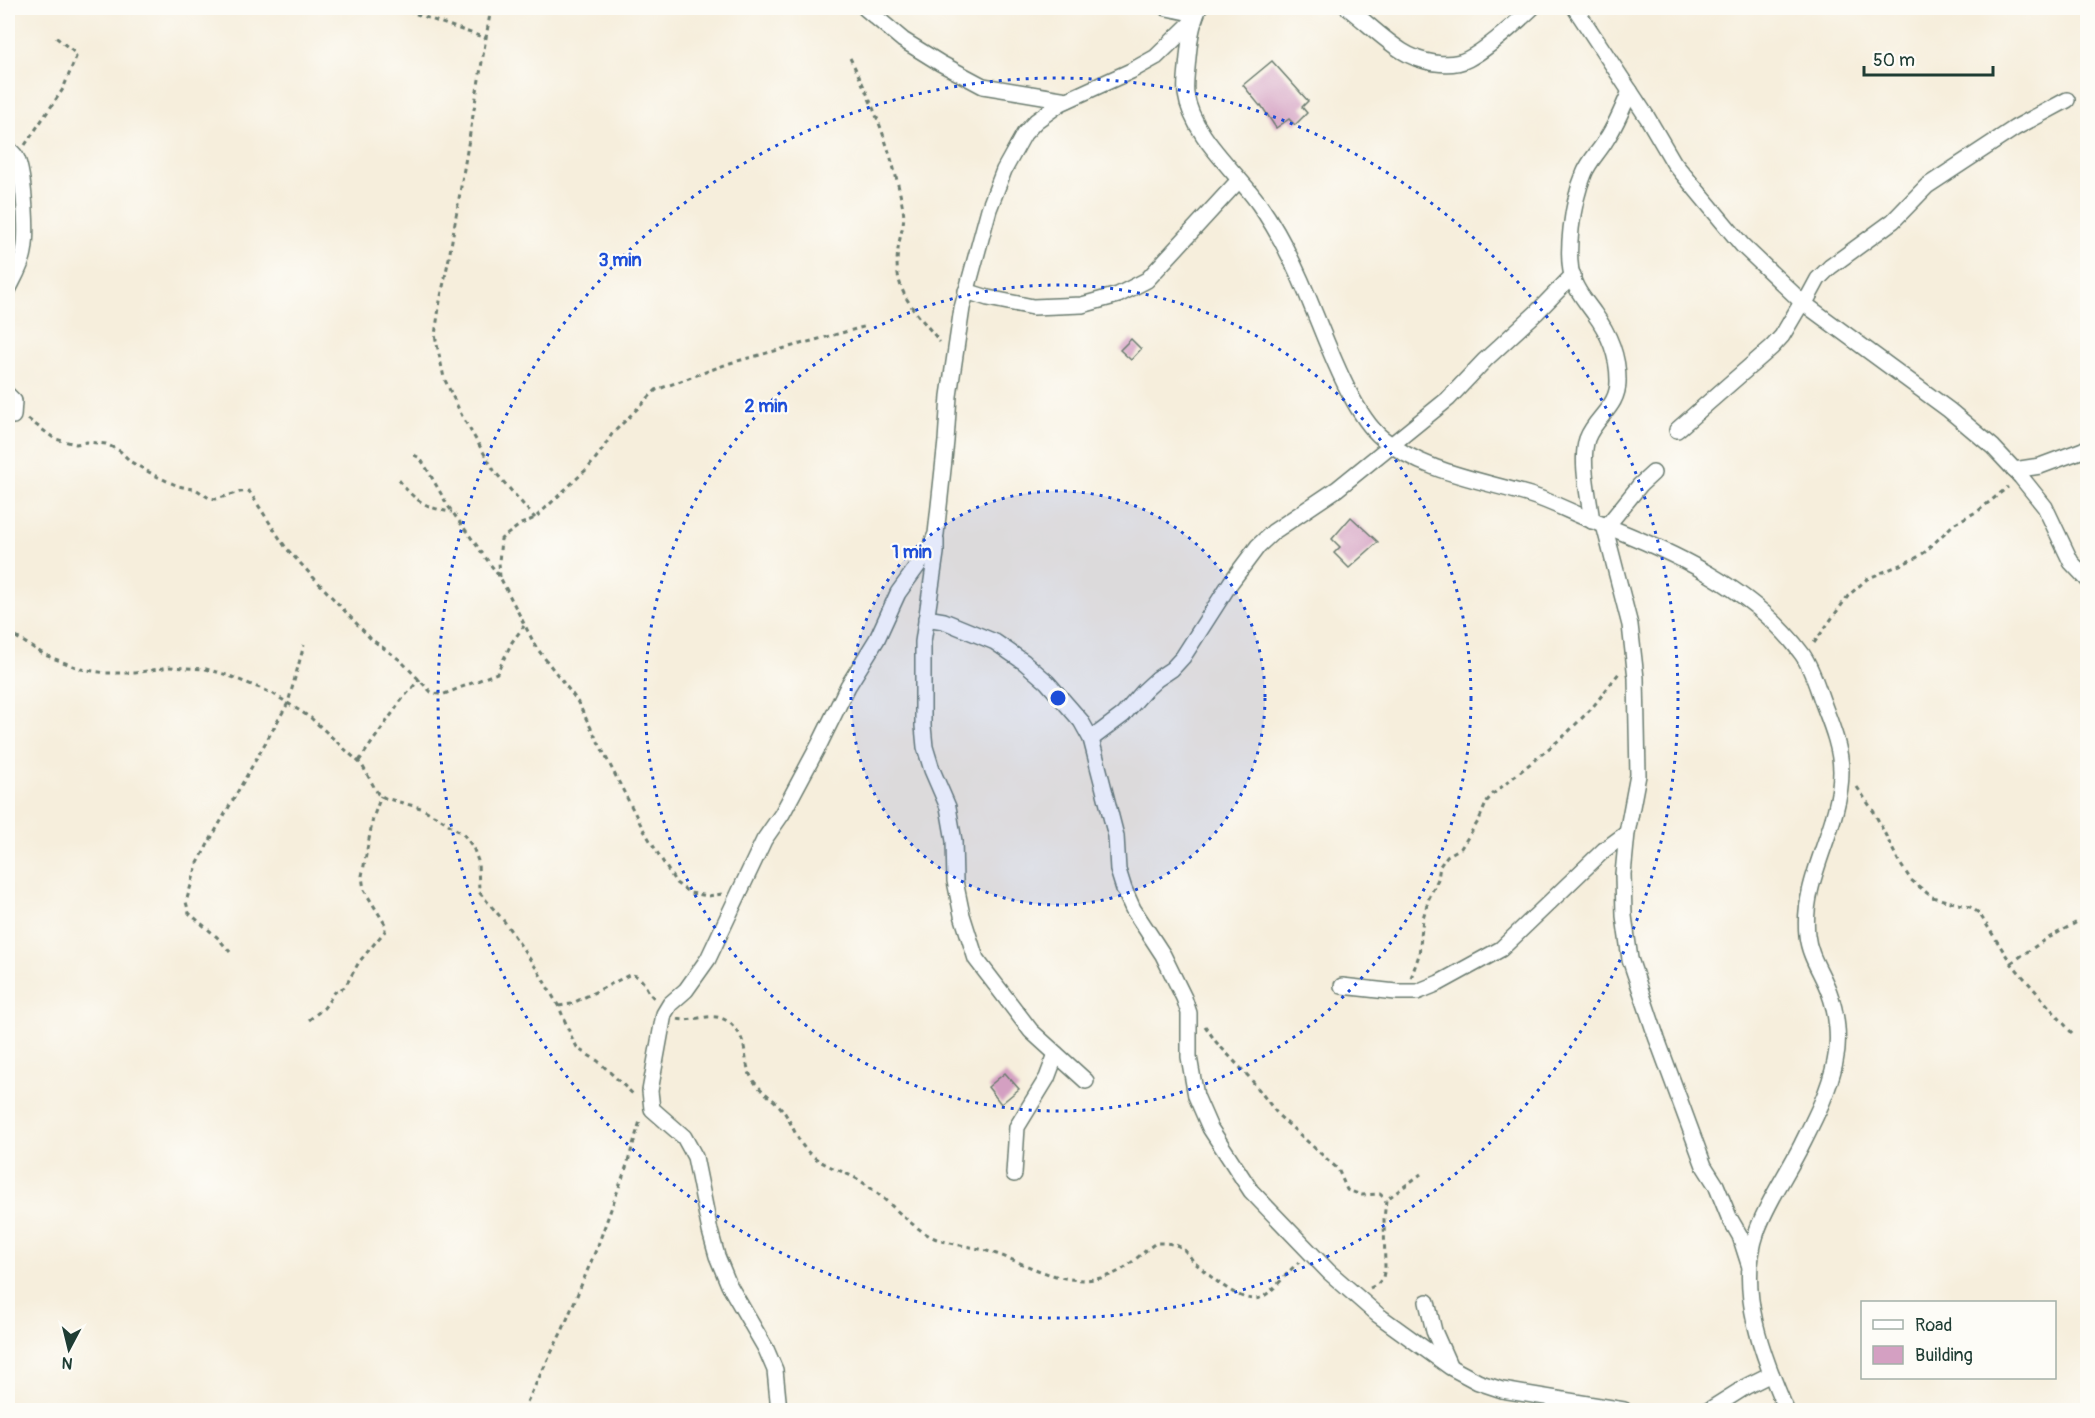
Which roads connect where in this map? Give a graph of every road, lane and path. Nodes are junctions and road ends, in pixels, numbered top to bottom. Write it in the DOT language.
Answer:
graph roads {
  1 [pos="399,8"];
  2 [pos="491,8"];
  3 [pos="865,8"];
  4 [pos="1167,8"];
  5 [pos="1348,8"];
  6 [pos="1532,8"];
  7 [pos="1575,8"];
  8 [pos="1197,14"];
  9 [pos="53,35"];
  10 [pos="485,38"];
  11 [pos="850,58"];
  12 [pos="1630,91"];
  13 [pos="1067,100"];
  14 [pos="2067,100"];
  15 [pos="12,152"];
  16 [pos="1239,180"];
  17 [pos="1573,275"];
  18 [pos="8,290"];
  19 [pos="966,291"];
  20 [pos="1803,302"];
  21 [pos="867,326"];
  22 [pos="953,364"];
  23 [pos="8,395"];
  24 [pos="13,416"];
  25 [pos="1677,430"];
  26 [pos="1393,445"];
  27 [pos="2088,447"];
  28 [pos="414,454"];
  29 [pos="1653,473"];
  30 [pos="2018,473"];
  31 [pos="399,480"];
  32 [pos="452,512"];
  33 [pos="535,518"];
  34 [pos="1601,524"];
  35 [pos="936,534"];
  36 [pos="501,579"];
  37 [pos="2088,580"];
  38 [pos="926,618"];
  39 [pos="524,626"];
  40 [pos="8,632"];
  41 [pos="304,645"];
  42 [pos="1804,656"];
  43 [pos="1634,657"];
  44 [pos="420,679"];
  45 [pos="288,703"];
  46 [pos="1091,739"];
  47 [pos="359,761"];
  48 [pos="1842,767"];
  49 [pos="381,796"];
  50 [pos="1627,833"];
  51 [pos="744,886"];
  52 [pos="2088,916"];
  53 [pos="230,952"];
  54 [pos="2011,963"];
  55 [pos="1342,986"];
  56 [pos="1402,992"];
  57 [pos="559,1006"];
  58 [pos="667,1009"];
  59 [pos="309,1020"];
  60 [pos="1204,1024"];
  61 [pos="2072,1033"];
  62 [pos="1056,1054"];
  63 [pos="1086,1081"];
  64 [pos="648,1104"];
  65 [pos="1014,1174"];
  66 [pos="1421,1174"];
  67 [pos="1386,1200"];
  68 [pos="1309,1252"];
  69 [pos="1750,1267"];
  70 [pos="1354,1294"];
  71 [pos="1427,1302"];
  72 [pos="1450,1367"];
  73 [pos="1771,1374"];
  74 [pos="523,1410"];
  75 [pos="779,1410"];
  76 [pos="1624,1410"];
  77 [pos="1709,1410"];
  78 [pos="1786,1410"];
  1 -- 10 [label="path"];
  2 -- 10 [label="path"];
  3 -- 13 [label="street"];
  4 -- 8 [label="street"];
  5 -- 6 [label="street"];
  7 -- 12 [label="street"];
  8 -- 13 [label="street"];
  8 -- 16 [label="street"];
  9 -- 15 [label="path"];
  10 -- 33 [label="path"];
  11 -- 22 [label="path"];
  12 -- 17 [label="street"];
  12 -- 20 [label="street"];
  13 -- 19 [label="street"];
  14 -- 20 [label="street"];
  15 -- 18 [label="street"];
  16 -- 19 [label="street"];
  16 -- 26 [label="street"];
  17 -- 26 [label="street"];
  17 -- 34 [label="street"];
  19 -- 22 [label="street"];
  20 -- 25 [label="street"];
  20 -- 30 [label="street"];
  21 -- 33 [label="path"];
  22 -- 35 [label="street"];
  23 -- 24 [label="street"];
  24 -- 44 [label="path"];
  26 -- 34 [label="street"];
  26 -- 46 [label="street"];
  27 -- 30 [label="street"];
  28 -- 32 [label="path"];
  29 -- 34 [label="street"];
  30 -- 37 [label="street"];
  30 -- 42 [label="path"];
  31 -- 32 [label="path"];
  32 -- 36 [label="path"];
  33 -- 36 [label="path"];
  34 -- 42 [label="street"];
  34 -- 43 [label="street"];
  35 -- 38 [label="street"];
  35 -- 51 [label="street"];
  36 -- 39 [label="path"];
  38 -- 46 [label="street"];
  38 -- 62 [label="street"];
  39 -- 44 [label="path"];
  39 -- 51 [label="path"];
  40 -- 45 [label="path"];
  41 -- 45 [label="path"];
  42 -- 48 [label="street"];
  43 -- 50 [label="street"];
  43 -- 56 [label="path"];
  44 -- 47 [label="path"];
  45 -- 47 [label="path"];
  45 -- 53 [label="path"];
  46 -- 68 [label="street"];
  47 -- 49 [label="path"];
  48 -- 54 [label="path"];
  48 -- 69 [label="street"];
  49 -- 57 [label="path"];
  49 -- 59 [label="path"];
  50 -- 56 [label="street"];
  50 -- 69 [label="street"];
  51 -- 58 [label="street"];
  52 -- 54 [label="path"];
  54 -- 61 [label="path"];
  55 -- 56 [label="street"];
  57 -- 58 [label="path"];
  57 -- 64 [label="path"];
  58 -- 64 [label="street"];
  58 -- 68 [label="path"];
  60 -- 67 [label="path"];
  62 -- 63 [label="street"];
  62 -- 65 [label="street"];
  64 -- 74 [label="path"];
  64 -- 75 [label="street"];
  66 -- 67 [label="path"];
  67 -- 70 [label="path"];
  68 -- 70 [label="street"];
  69 -- 73 [label="street"];
  70 -- 72 [label="street"];
  71 -- 72 [label="street"];
  72 -- 76 [label="street"];
  73 -- 77 [label="street"];
  73 -- 78 [label="street"];
}
